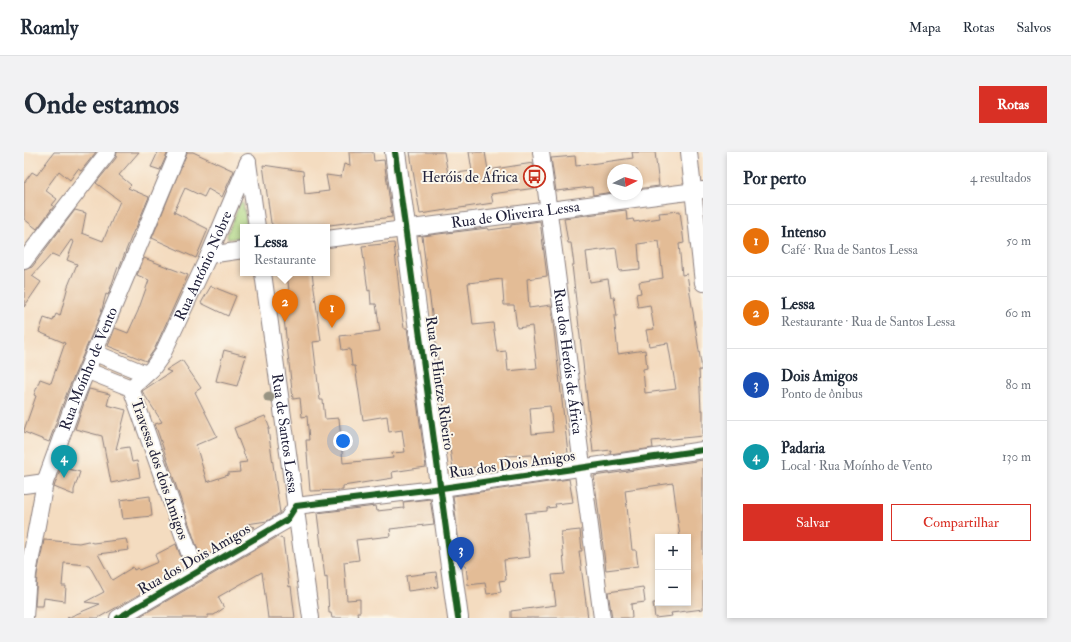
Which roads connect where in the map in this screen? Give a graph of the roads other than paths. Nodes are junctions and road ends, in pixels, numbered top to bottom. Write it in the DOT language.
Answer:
graph roads {
  1 [pos="108,152"];
  2 [pos="178,152"];
  3 [pos="395,152"];
  4 [pos="540,152"];
  5 [pos="689,152"];
  6 [pos="247,157"];
  7 [pos="698,191"];
  8 [pos="548,210"];
  9 [pos="257,224"];
  10 [pos="404,228"];
  11 [pos="330,239"];
  12 [pos="240,250"];
  13 [pos="210,255"];
  14 [pos="24,260"];
  15 [pos="263,276"];
  16 [pos="703,283"];
  17 [pos="95,353"];
  18 [pos="88,371"];
  19 [pos="146,374"];
  20 [pos="131,388"];
  21 [pos="703,450"];
  22 [pos="583,467"];
  23 [pos="45,482"];
  24 [pos="24,485"];
  25 [pos="442,488"];
  26 [pos="296,506"];
  27 [pos="196,572"];
  28 [pos="26,574"];
  29 [pos="24,618"];
  30 [pos="118,618"];
  31 [pos="311,618"];
  32 [pos="458,618"];
  33 [pos="602,618"];
  1 -- 14 [label="street"];
  2 -- 17 [label="street, Rua Moínho de Vento"];
  3 -- 10 [label="street, Rua de Hintze Ribeiro"];
  4 -- 8 [label="street, Rua dos Heróis de África"];
  5 -- 7 [label="street"];
  6 -- 9 [label="street"];
  6 -- 13 [label="street, Rua António Nobre"];
  7 -- 8 [label="street, Rua de Oliveira Lessa"];
  7 -- 16 [label="street"];
  8 -- 10 [label="street, Rua de Oliveira Lessa"];
  8 -- 22 [label="street, Rua dos Heróis de África"];
  10 -- 11 [label="street, Rua de Oliveira Lessa"];
  10 -- 25 [label="street, Rua de Hintze Ribeiro"];
  12 -- 13 [label="street"];
  13 -- 19 [label="street, Rua António Nobre"];
  15 -- 26 [label="street, Rua de Santos Lessa"];
  17 -- 18 [label="street, Rua Moínho de Vento"];
  17 -- 19 [label="street, Travessa dos dois Amigos"];
  18 -- 20 [label="street, Travessa dos dois Amigos"];
  18 -- 23 [label="street, Rua Moínho de Vento"];
  19 -- 20 [label="street, Travessa dos dois Amigos"];
  20 -- 27 [label="street, Travessa dos dois Amigos"];
  21 -- 22 [label="street, Rua dos Dois Amigos"];
  22 -- 25 [label="street, Rua dos Dois Amigos"];
  22 -- 33 [label="street, Rua dos Heróis de África"];
  23 -- 24 [label="street"];
  23 -- 28 [label="street, Rua Moínho de Vento"];
  25 -- 26 [label="street, Rua dos Dois Amigos"];
  25 -- 32 [label="street, Rua de Hintze Ribeiro"];
  26 -- 27 [label="street, Rua dos Dois Amigos"];
  26 -- 31 [label="street, Rua de Santos Lessa"];
  27 -- 30 [label="street, Rua dos Dois Amigos"];
  28 -- 29 [label="street, Rua Moínho de Vento"];
}
